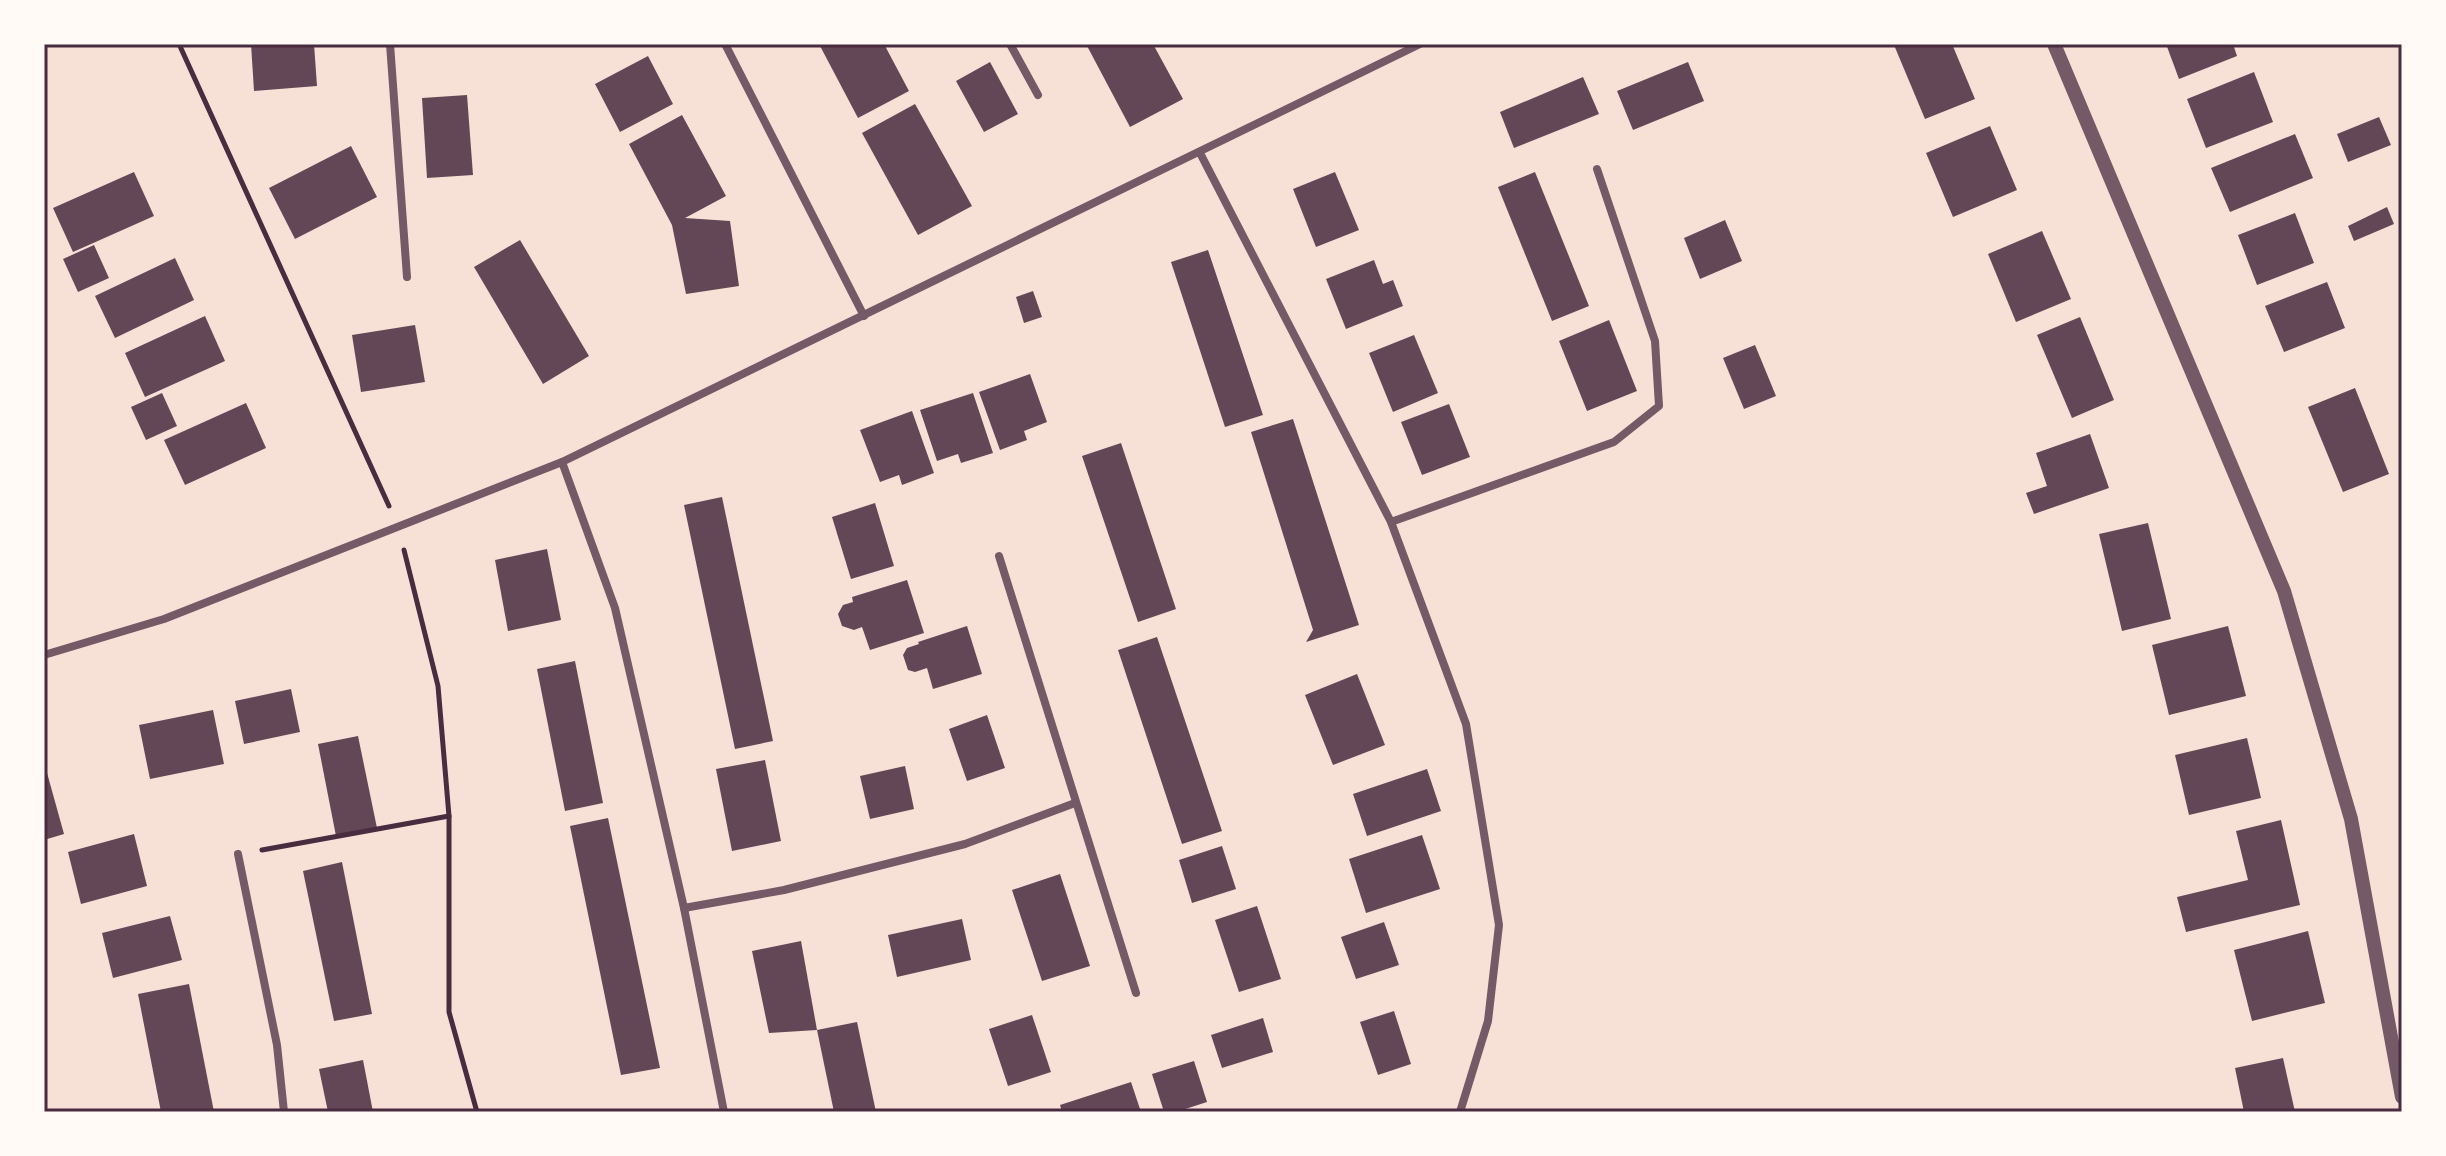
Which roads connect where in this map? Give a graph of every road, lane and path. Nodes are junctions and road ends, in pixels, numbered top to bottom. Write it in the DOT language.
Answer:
graph roads {
  1 [pos="179,44"];
  2 [pos="390,44"];
  3 [pos="725,44"];
  4 [pos="1010,44"];
  5 [pos="1420,44"];
  6 [pos="2054,44"];
  7 [pos="1038,95"];
  8 [pos="1200,153"];
  9 [pos="1597,169"];
  10 [pos="407,277"];
  11 [pos="864,316"];
  12 [pos="562,462"];
  13 [pos="1391,522"];
  14 [pos="398,527"];
  15 [pos="999,556"];
  16 [pos="44,655"];
  17 [pos="1075,803"];
  18 [pos="449,816"];
  19 [pos="238,854"];
  20 [pos="684,908"];
  21 [pos="1136,993"];
  22 [pos="2402,1097"];
  23 [pos="284,1112"];
  24 [pos="477,1112"];
  25 [pos="724,1112"];
  26 [pos="1460,1112"];
  1 -- 14 [label="path"];
  2 -- 10 [label="street"];
  3 -- 11 [label="street"];
  4 -- 7 [label="street"];
  5 -- 8 [label="street"];
  6 -- 22 [label="street"];
  8 -- 11 [label="street"];
  8 -- 13 [label="street"];
  9 -- 13 [label="street"];
  11 -- 12 [label="street"];
  12 -- 14 [label="street"];
  12 -- 20 [label="street"];
  13 -- 26 [label="street"];
  14 -- 16 [label="street"];
  14 -- 18 [label="path"];
  15 -- 17 [label="street"];
  17 -- 20 [label="street"];
  17 -- 21 [label="street"];
  18 -- 19 [label="path"];
  18 -- 24 [label="path"];
  19 -- 23 [label="street"];
  20 -- 25 [label="street"];
}
